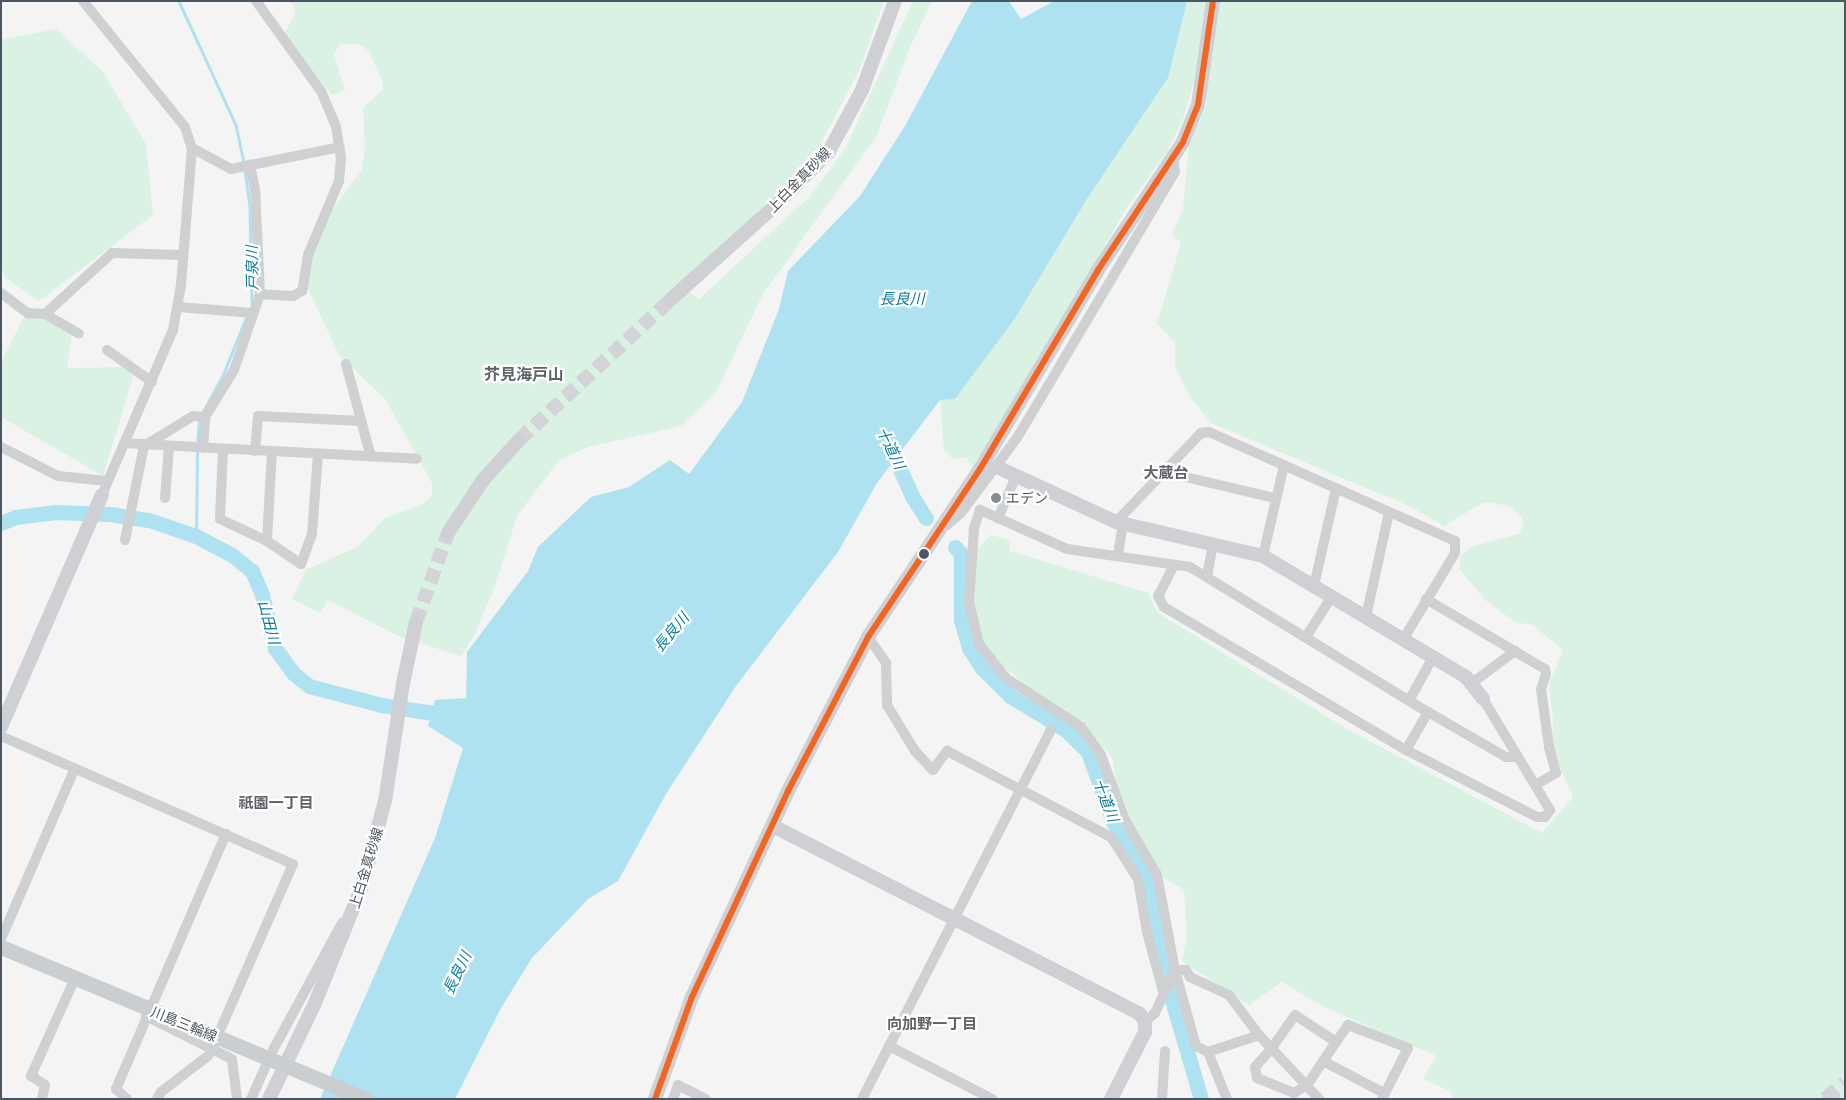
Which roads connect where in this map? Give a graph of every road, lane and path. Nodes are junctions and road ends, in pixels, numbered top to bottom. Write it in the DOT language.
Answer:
graph roads {
  1 [pos="83,1"];
  2 [pos="256,1"];
  3 [pos="894,1"];
  4 [pos="1213,1"];
  5 [pos="340,147"];
  6 [pos="192,148"];
  7 [pos="1173,156"];
  8 [pos="245,167"];
  9 [pos="182,255"];
  10 [pos="1,293"];
  11 [pos="260,294"];
  12 [pos="670,300"];
  13 [pos="178,307"];
  14 [pos="45,314"];
  15 [pos="253,314"];
  16 [pos="79,334"];
  17 [pos="107,350"];
  18 [pos="346,364"];
  19 [pos="152,382"];
  20 [pos="201,417"];
  21 [pos="362,421"];
  22 [pos="519,440"];
  23 [pos="124,444"];
  24 [pos="144,446"];
  25 [pos="1,447"];
  26 [pos="169,447"];
  27 [pos="198,448"];
  28 [pos="223,449"];
  29 [pos="255,451"];
  30 [pos="272,452"];
  31 [pos="318,454"];
  32 [pos="371,457"];
  33 [pos="416,459"];
  34 [pos="1284,465"];
  35 [pos="997,467"];
  36 [pos="1164,472"];
  37 [pos="1016,476"];
  38 [pos="107,481"];
  39 [pos="1336,488"];
  40 [pos="102,496"];
  41 [pos="165,498"];
  42 [pos="1275,498"];
  43 [pos="1389,512"];
  44 [pos="998,518"];
  45 [pos="1120,523"];
  46 [pos="938,532"];
  47 [pos="448,534"];
  48 [pos="125,536"];
  49 [pos="266,541"];
  50 [pos="1213,544"];
  51 [pos="1118,556"];
  52 [pos="1263,556"];
  53 [pos="1174,565"];
  54 [pos="1207,577"];
  55 [pos="1314,586"];
  56 [pos="1332,596"];
  57 [pos="1426,599"];
  58 [pos="1366,617"];
  59 [pos="416,622"];
  60 [pos="868,637"];
  61 [pos="1306,637"];
  62 [pos="1404,640"];
  63 [pos="1515,652"];
  64 [pos="1433,657"];
  65 [pos="1472,683"];
  66 [pos="1410,699"];
  67 [pos="1483,699"];
  68 [pos="1428,712"];
  69 [pos="1,727"];
  70 [pos="1052,729"];
  71 [pos="1,736"];
  72 [pos="1406,750"];
  73 [pos="1518,757"];
  74 [pos="74,768"];
  75 [pos="1535,785"];
  76 [pos="1022,789"];
  77 [pos="773,826"];
  78 [pos="226,834"];
  79 [pos="362,886"];
  80 [pos="955,919"];
  81 [pos="1,939"];
  82 [pos="1,947"];
  83 [pos="1173,973"];
  84 [pos="75,978"];
  85 [pos="1164,989"];
  86 [pos="148,1013"];
  87 [pos="1145,1022"];
  88 [pos="221,1028"];
  89 [pos="1259,1035"];
  90 [pos="1336,1042"];
  91 [pos="888,1046"];
  92 [pos="1273,1047"];
  93 [pos="213,1048"];
  94 [pos="273,1050"];
  95 [pos="1165,1051"];
  96 [pos="1208,1052"];
  97 [pos="1323,1061"];
  98 [pos="286,1065"];
  99 [pos="266,1066"];
  100 [pos="1307,1085"];
  101 [pos="1383,1096"];
  102 [pos="42,1099"];
  103 [pos="127,1099"];
  104 [pos="157,1099"];
  105 [pos="238,1099"];
  106 [pos="251,1099"];
  107 [pos="269,1099"];
  108 [pos="367,1099"];
  109 [pos="655,1099"];
  110 [pos="673,1099"];
  111 [pos="706,1099"];
  112 [pos="862,1099"];
  113 [pos="992,1099"];
  114 [pos="1110,1099"];
  115 [pos="1162,1099"];
  116 [pos="1227,1099"];
  117 [pos="1319,1099"];
  1 -- 6 [label="street"];
  2 -- 5 [label="street"];
  3 -- 12 [label="street, 上白金真砂線"];
  4 -- 7 [label="street"];
  5 -- 8 [label="street"];
  5 -- 11 [label="street"];
  6 -- 8 [label="street"];
  6 -- 9 [label="street"];
  7 -- 35 [label="street"];
  7 -- 46 [label="street"];
  8 -- 11 [label="street"];
  9 -- 13 [label="street"];
  9 -- 14 [label="street"];
  10 -- 14 [label="street"];
  11 -- 15 [label="street"];
  13 -- 15 [label="street"];
  13 -- 19 [label="street"];
  14 -- 16 [label="street"];
  15 -- 20 [label="street"];
  17 -- 19 [label="street"];
  18 -- 21 [label="street"];
  19 -- 23 [label="street"];
  20 -- 24 [label="street"];
  20 -- 27 [label="street"];
  21 -- 29 [label="street"];
  21 -- 32 [label="street"];
  22 -- 47 [label="street"];
  23 -- 24 [label="street"];
  23 -- 38 [label="street"];
  24 -- 26 [label="street"];
  24 -- 48 [label="street"];
  25 -- 38 [label="street"];
  26 -- 27 [label="street"];
  26 -- 41 [label="street"];
  27 -- 28 [label="street"];
  28 -- 29 [label="street"];
  28 -- 49 [label="street"];
  29 -- 30 [label="street"];
  30 -- 31 [label="street"];
  30 -- 49 [label="street"];
  31 -- 32 [label="street"];
  31 -- 49 [label="street"];
  32 -- 33 [label="street"];
  34 -- 36 [label="street"];
  34 -- 39 [label="street"];
  34 -- 42 [label="street"];
  35 -- 37 [label="street"];
  35 -- 46 [label="street"];
  36 -- 42 [label="street"];
  36 -- 45 [label="street"];
  37 -- 44 [label="street"];
  37 -- 45 [label="street"];
  38 -- 40 [label="street"];
  39 -- 43 [label="street"];
  39 -- 55 [label="street"];
  40 -- 69 [label="street"];
  42 -- 52 [label="street"];
  43 -- 57 [label="street"];
  43 -- 58 [label="street"];
  44 -- 51 [label="street"];
  44 -- 83 [label="street"];
  45 -- 50 [label="street"];
  45 -- 51 [label="street"];
  46 -- 60 [label="street"];
  50 -- 52 [label="street"];
  50 -- 54 [label="street"];
  51 -- 53 [label="street"];
  52 -- 55 [label="street"];
  53 -- 54 [label="street"];
  53 -- 72 [label="street"];
  54 -- 61 [label="street"];
  55 -- 56 [label="street"];
  56 -- 58 [label="street"];
  56 -- 61 [label="street"];
  57 -- 62 [label="street"];
  57 -- 63 [label="street"];
  58 -- 62 [label="street"];
  59 -- 79 [label="street, 上白金真砂線"];
  60 -- 76 [label="street"];
  60 -- 77 [label="street"];
  61 -- 66 [label="street"];
  62 -- 64 [label="street"];
  63 -- 65 [label="street"];
  63 -- 75 [label="street"];
  64 -- 65 [label="street"];
  64 -- 66 [label="street"];
  65 -- 67 [label="street"];
  66 -- 68 [label="street"];
  67 -- 73 [label="street"];
  68 -- 72 [label="street"];
  68 -- 73 [label="street"];
  70 -- 76 [label="street"];
  71 -- 74 [label="street"];
  72 -- 75 [label="street"];
  73 -- 75 [label="street"];
  74 -- 78 [label="street"];
  74 -- 81 [label="street"];
  76 -- 80 [label="street"];
  76 -- 85 [label="street"];
  77 -- 80 [label="street"];
  77 -- 109 [label="street"];
  78 -- 86 [label="street"];
  78 -- 88 [label="street"];
  79 -- 94 [label="street"];
  79 -- 98 [label="street, 上白金真砂線"];
  80 -- 87 [label="street"];
  80 -- 91 [label="street"];
  82 -- 84 [label="main road, 川島三輪線"];
  83 -- 85 [label="street"];
  83 -- 89 [label="street"];
  83 -- 96 [label="street"];
  84 -- 86 [label="main road, 川島三輪線"];
  84 -- 102 [label="street"];
  85 -- 87 [label="street"];
  86 -- 93 [label="street"];
  86 -- 98 [label="main road, 川島三輪線"];
  86 -- 103 [label="street"];
  87 -- 114 [label="street"];
  89 -- 92 [label="street"];
  89 -- 96 [label="street"];
  90 -- 92 [label="street"];
  90 -- 97 [label="street"];
  90 -- 101 [label="street"];
  91 -- 112 [label="street"];
  91 -- 113 [label="street"];
  92 -- 100 [label="street"];
  92 -- 100 [label="street"];
  93 -- 104 [label="street"];
  93 -- 105 [label="street"];
  95 -- 115 [label="street"];
  96 -- 116 [label="street"];
  97 -- 100 [label="street"];
  97 -- 101 [label="street"];
  98 -- 107 [label="street, 上白金真砂線"];
  98 -- 108 [label="main road, 川島三輪線"];
  99 -- 106 [label="street"];
  100 -- 117 [label="street"];
  110 -- 111 [label="street"];
}
